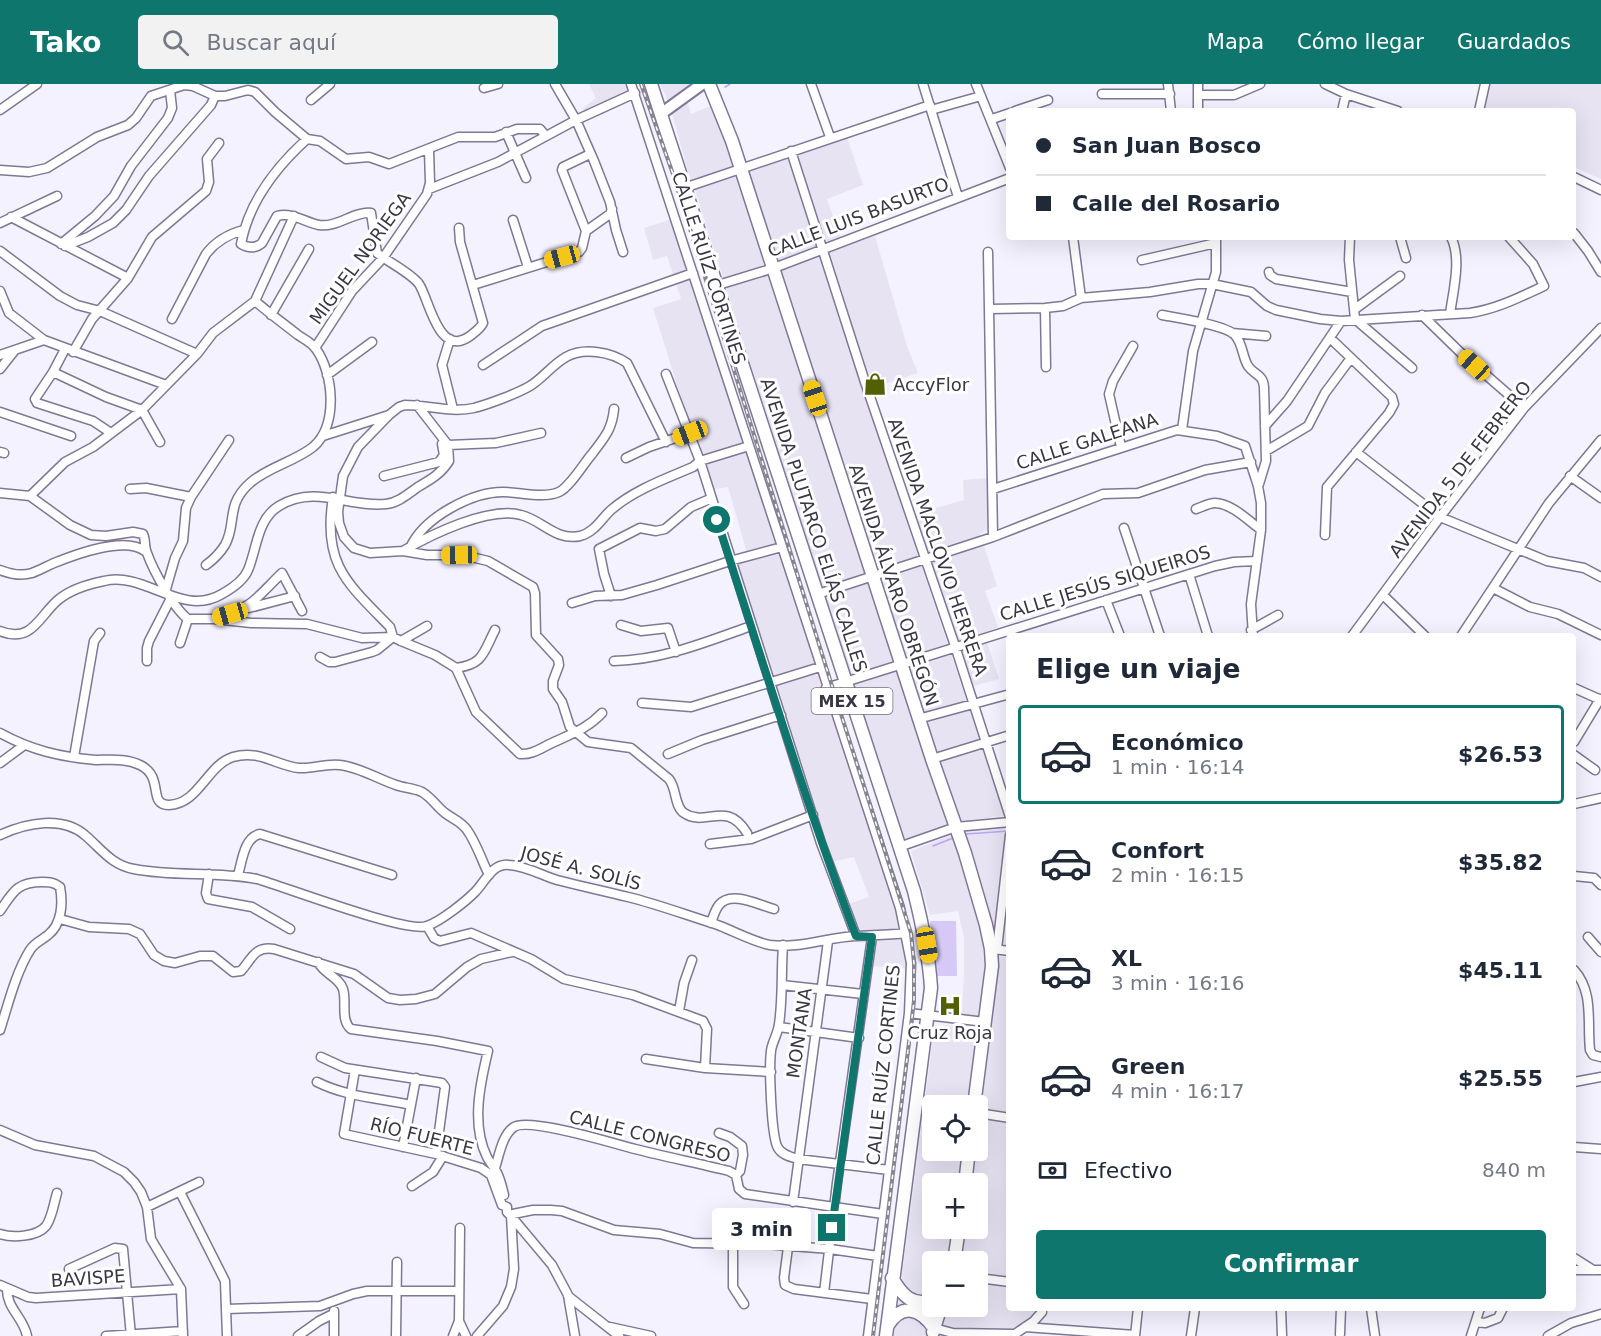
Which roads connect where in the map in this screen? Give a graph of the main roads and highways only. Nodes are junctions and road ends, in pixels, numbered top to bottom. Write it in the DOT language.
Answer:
graph roads {
  1 [pos="651,84"];
  2 [pos="702,84"];
  3 [pos="709,84"];
  4 [pos="662,114"];
  5 [pos="975,1095"];
  6 [pos="892,1278"];
  7 [pos="922,1303"];
  8 [pos="913,1306"];
  9 [pos="938,1317"];
  10 [pos="887,1331"];
  11 [pos="933,1332"];
  1 -- 4 [label="highway, AVENIDA PLUTARCO ELÍAS CALLES / MEX 15"];
  2 -- 4 [label="main road"];
  3 -- 5 [label="highway, AVENIDA ÁLVARO OBREGÓN / MEX 15"];
  4 -- 6 [label="highway, AVENIDA PLUTARCO ELÍAS CALLES / MEX 15"];
  6 -- 8 [label="highway"];
  6 -- 10 [label="highway, AVENIDA PLUTARCO ELÍAS CALLES / MEX 15"];
  7 -- 8 [label="highway"];
  8 -- 10 [label="highway"];
  8 -- 11 [label="highway"];
  9 -- 11 [label="highway"];
}
